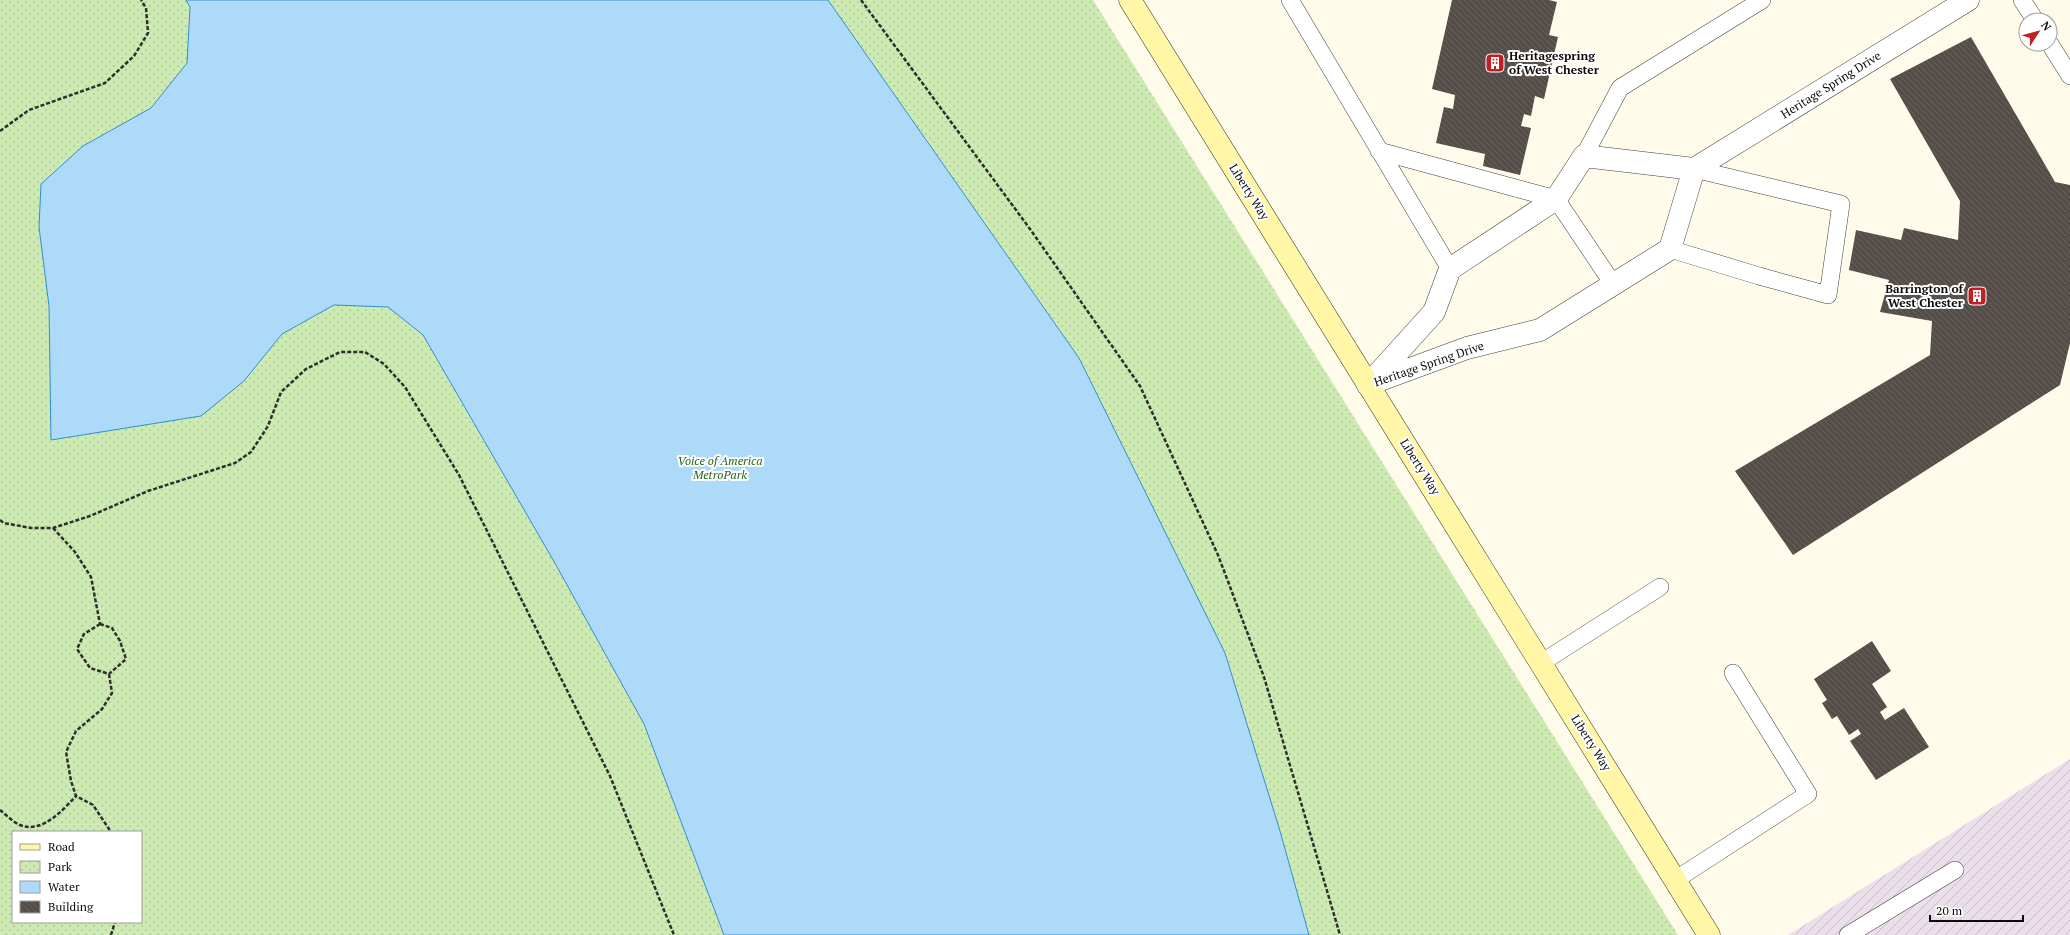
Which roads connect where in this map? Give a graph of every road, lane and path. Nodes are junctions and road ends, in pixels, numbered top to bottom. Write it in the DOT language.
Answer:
graph roads {
  1 [pos="141,0"];
  2 [pos="861,0"];
  3 [pos="1130,0"];
  4 [pos="1290,0"];
  5 [pos="1762,0"];
  6 [pos="1968,0"];
  7 [pos="2022,0"];
  8 [pos="2030,12"];
  9 [pos="2055,52"];
  10 [pos="2070,76"];
  11 [pos="0,131"];
  12 [pos="1380,151"];
  13 [pos="1584,156"];
  14 [pos="1694,169"];
  15 [pos="1556,199"];
  16 [pos="1670,249"];
  17 [pos="1450,269"];
  18 [pos="1613,284"];
  19 [pos="1368,385"];
  20 [pos="0,520"];
  21 [pos="53,528"];
  22 [pos="1660,587"];
  23 [pos="100,624"];
  24 [pos="1541,663"];
  25 [pos="1733,673"];
  26 [pos="109,674"];
  27 [pos="76,796"];
  28 [pos="0,810"];
  29 [pos="110,831"];
  30 [pos="1955,870"];
  31 [pos="1675,880"];
  32 [pos="115,923"];
  33 [pos="111,935"];
  34 [pos="674,935"];
  35 [pos="1340,935"];
  36 [pos="1709,935"];
  37 [pos="1848,935"];
  1 -- 11 [label="path"];
  2 -- 35 [label="path"];
  3 -- 19 [label="main road, Liberty Way"];
  4 -- 12 [label="lane"];
  5 -- 13 [label="lane"];
  6 -- 14 [label="street, Heritage Spring Drive"];
  7 -- 8 [label="lane"];
  9 -- 10 [label="lane"];
  12 -- 15 [label="lane"];
  12 -- 17 [label="lane"];
  13 -- 14 [label="street"];
  13 -- 15 [label="street"];
  14 -- 16 [label="street"];
  14 -- 16 [label="lane"];
  15 -- 17 [label="street"];
  15 -- 18 [label="lane"];
  16 -- 18 [label="street, Heritage Spring Drive"];
  17 -- 19 [label="street, Heritage Spring Drive"];
  18 -- 19 [label="street, Heritage Spring Drive"];
  19 -- 24 [label="main road, Liberty Way"];
  20 -- 21 [label="path"];
  21 -- 23 [label="path"];
  21 -- 34 [label="path"];
  22 -- 24 [label="lane"];
  23 -- 26 [label="path"];
  23 -- 26 [label="path"];
  24 -- 31 [label="main road, Liberty Way"];
  25 -- 31 [label="lane"];
  26 -- 27 [label="path"];
  27 -- 28 [label="path"];
  27 -- 29 [label="path"];
  30 -- 37 [label="lane"];
  31 -- 36 [label="main road, Liberty Way"];
  32 -- 33 [label="path"];
}
